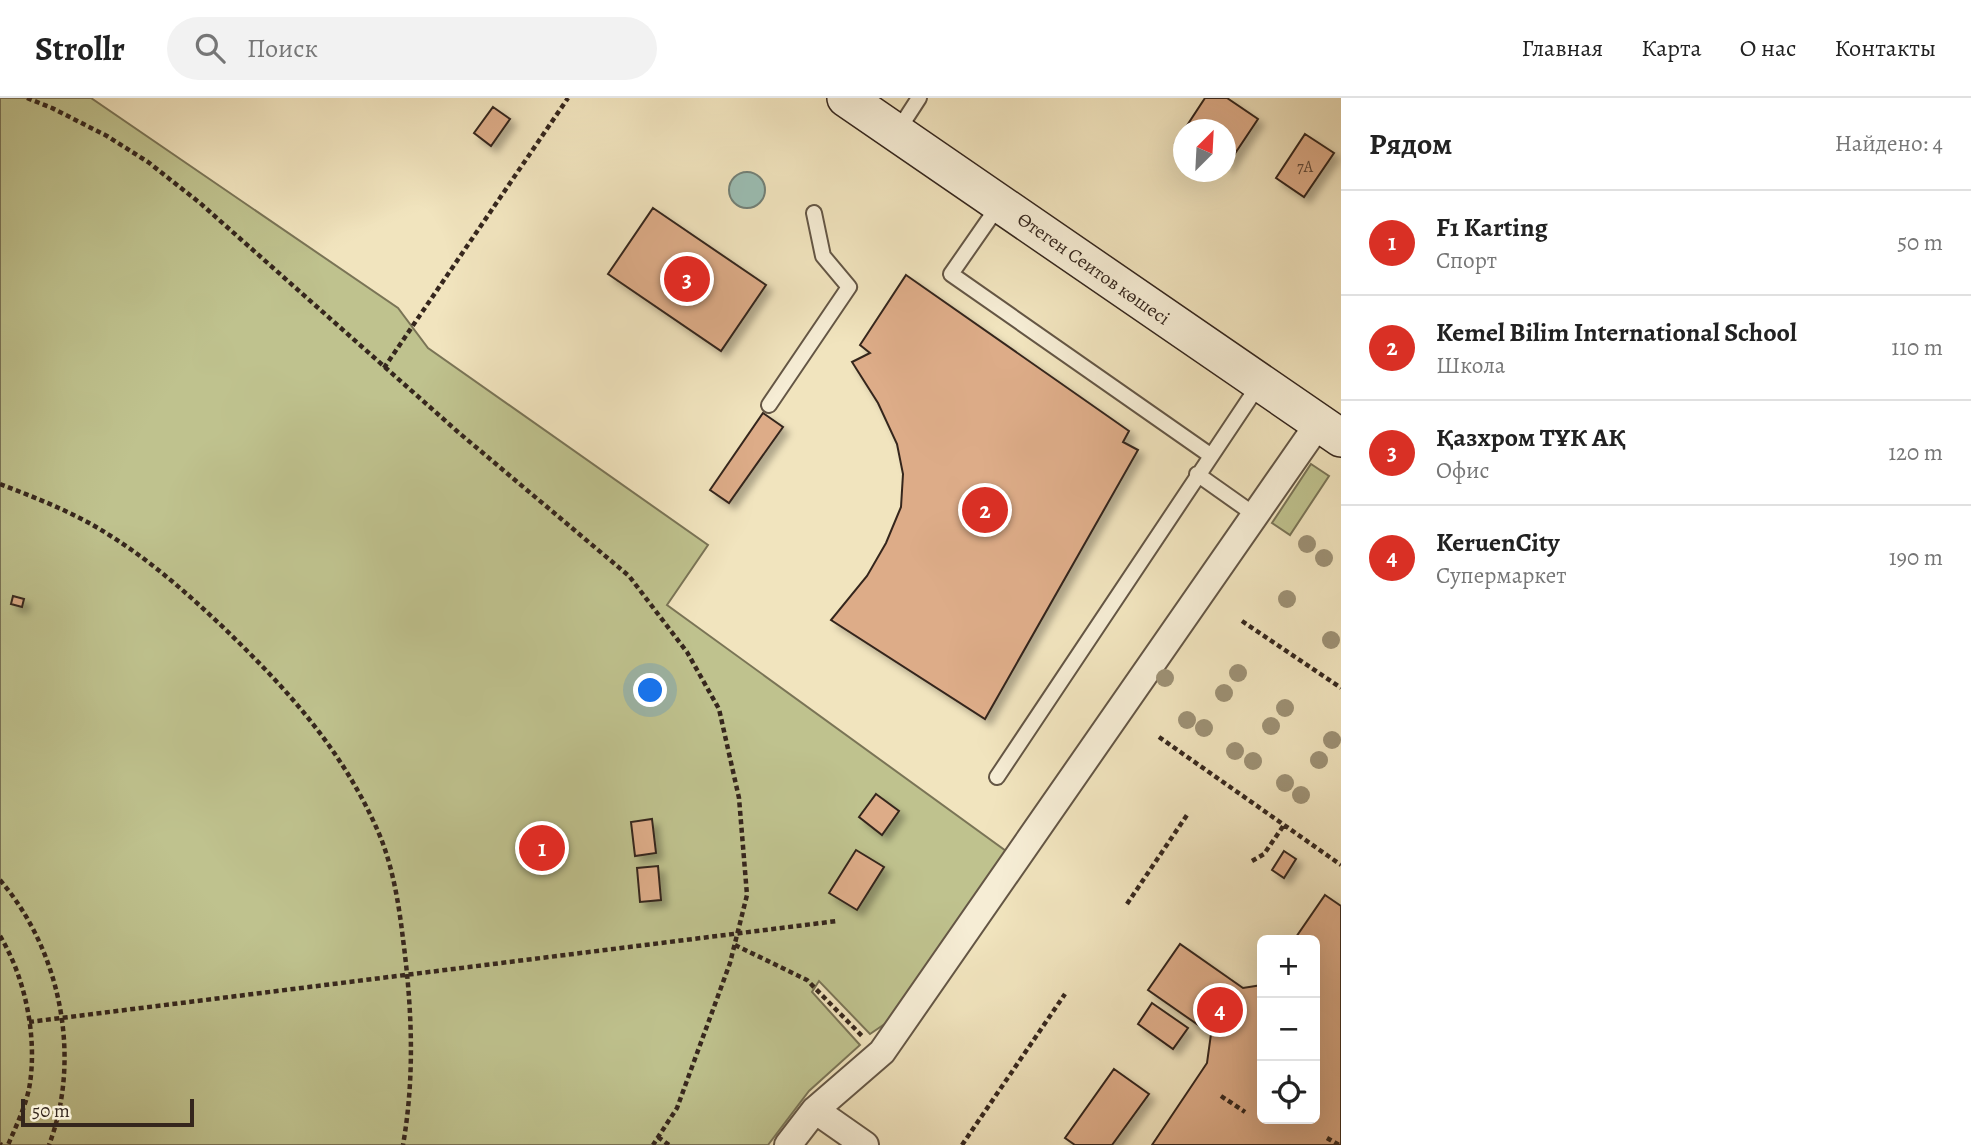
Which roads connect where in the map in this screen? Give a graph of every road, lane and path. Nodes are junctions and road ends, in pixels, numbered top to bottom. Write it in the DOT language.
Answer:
graph roads {
  1 [pos="27,98"];
  2 [pos="568,98"];
  3 [pos="846,98"];
  4 [pos="919,98"];
  5 [pos="896,132"];
  6 [pos="1000,204"];
  7 [pos="814,213"];
  8 [pos="384,368"];
  9 [pos="1260,383"];
  10 [pos="769,405"];
  11 [pos="1330,431"];
  12 [pos="1210,455"];
  13 [pos="1197,474"];
  14 [pos="0,484"];
  15 [pos="1255,515"];
  16 [pos="1242,621"];
  17 [pos="1341,688"];
  18 [pos="1159,737"];
  19 [pos="997,776"];
  20 [pos="1187,815"];
  21 [pos="1284,825"];
  22 [pos="1252,861"];
  23 [pos="1341,865"];
  24 [pos="0,880"];
  25 [pos="1126,904"];
  26 [pos="837,921"];
  27 [pos="738,934"];
  28 [pos="0,936"];
  29 [pos="735,945"];
  30 [pos="408,976"];
  31 [pos="1065,994"];
  32 [pos="63,1018"];
  33 [pos="29,1022"];
  34 [pos="878,1055"];
  35 [pos="1221,1097"];
  36 [pos="815,1110"];
  37 [pos="1245,1112"];
  38 [pos="658,1137"];
  39 [pos="1327,1138"];
  40 [pos="8,1145"];
  41 [pos="49,1145"];
  42 [pos="403,1145"];
  43 [pos="653,1145"];
  44 [pos="669,1145"];
  45 [pos="788,1145"];
  46 [pos="865,1145"];
  47 [pos="962,1145"];
  48 [pos="1339,1145"];
  1 -- 8 [label="path"];
  2 -- 8 [label="path"];
  3 -- 5 [label="main road, Өтеген Сеитов көшесі"];
  4 -- 5 [label="lane"];
  5 -- 6 [label="main road, Өтеген Сеитов көшесі"];
  6 -- 9 [label="main road, Өтеген Сеитов көшесі"];
  6 -- 12 [label="lane"];
  7 -- 10 [label="lane"];
  8 -- 27 [label="path"];
  9 -- 11 [label="main road, Өтеген Сеитов көшесі"];
  9 -- 12 [label="lane"];
  11 -- 15 [label="street"];
  12 -- 13 [label="lane"];
  13 -- 15 [label="lane"];
  13 -- 19 [label="lane"];
  14 -- 30 [label="path"];
  15 -- 34 [label="street"];
  16 -- 17 [label="path"];
  18 -- 21 [label="path"];
  20 -- 25 [label="path"];
  21 -- 22 [label="path"];
  21 -- 23 [label="path"];
  24 -- 32 [label="path"];
  26 -- 27 [label="path"];
  27 -- 29 [label="path"];
  27 -- 30 [label="path"];
  28 -- 33 [label="path"];
  29 -- 34 [label="path"];
  29 -- 38 [label="path"];
  30 -- 32 [label="path"];
  30 -- 42 [label="path"];
  31 -- 47 [label="path"];
  32 -- 33 [label="path"];
  32 -- 41 [label="path"];
  33 -- 40 [label="path"];
  34 -- 36 [label="street"];
  35 -- 37 [label="path"];
  36 -- 45 [label="street"];
  36 -- 46 [label="street"];
  38 -- 43 [label="path"];
  38 -- 44 [label="path"];
  39 -- 48 [label="path"];
}
